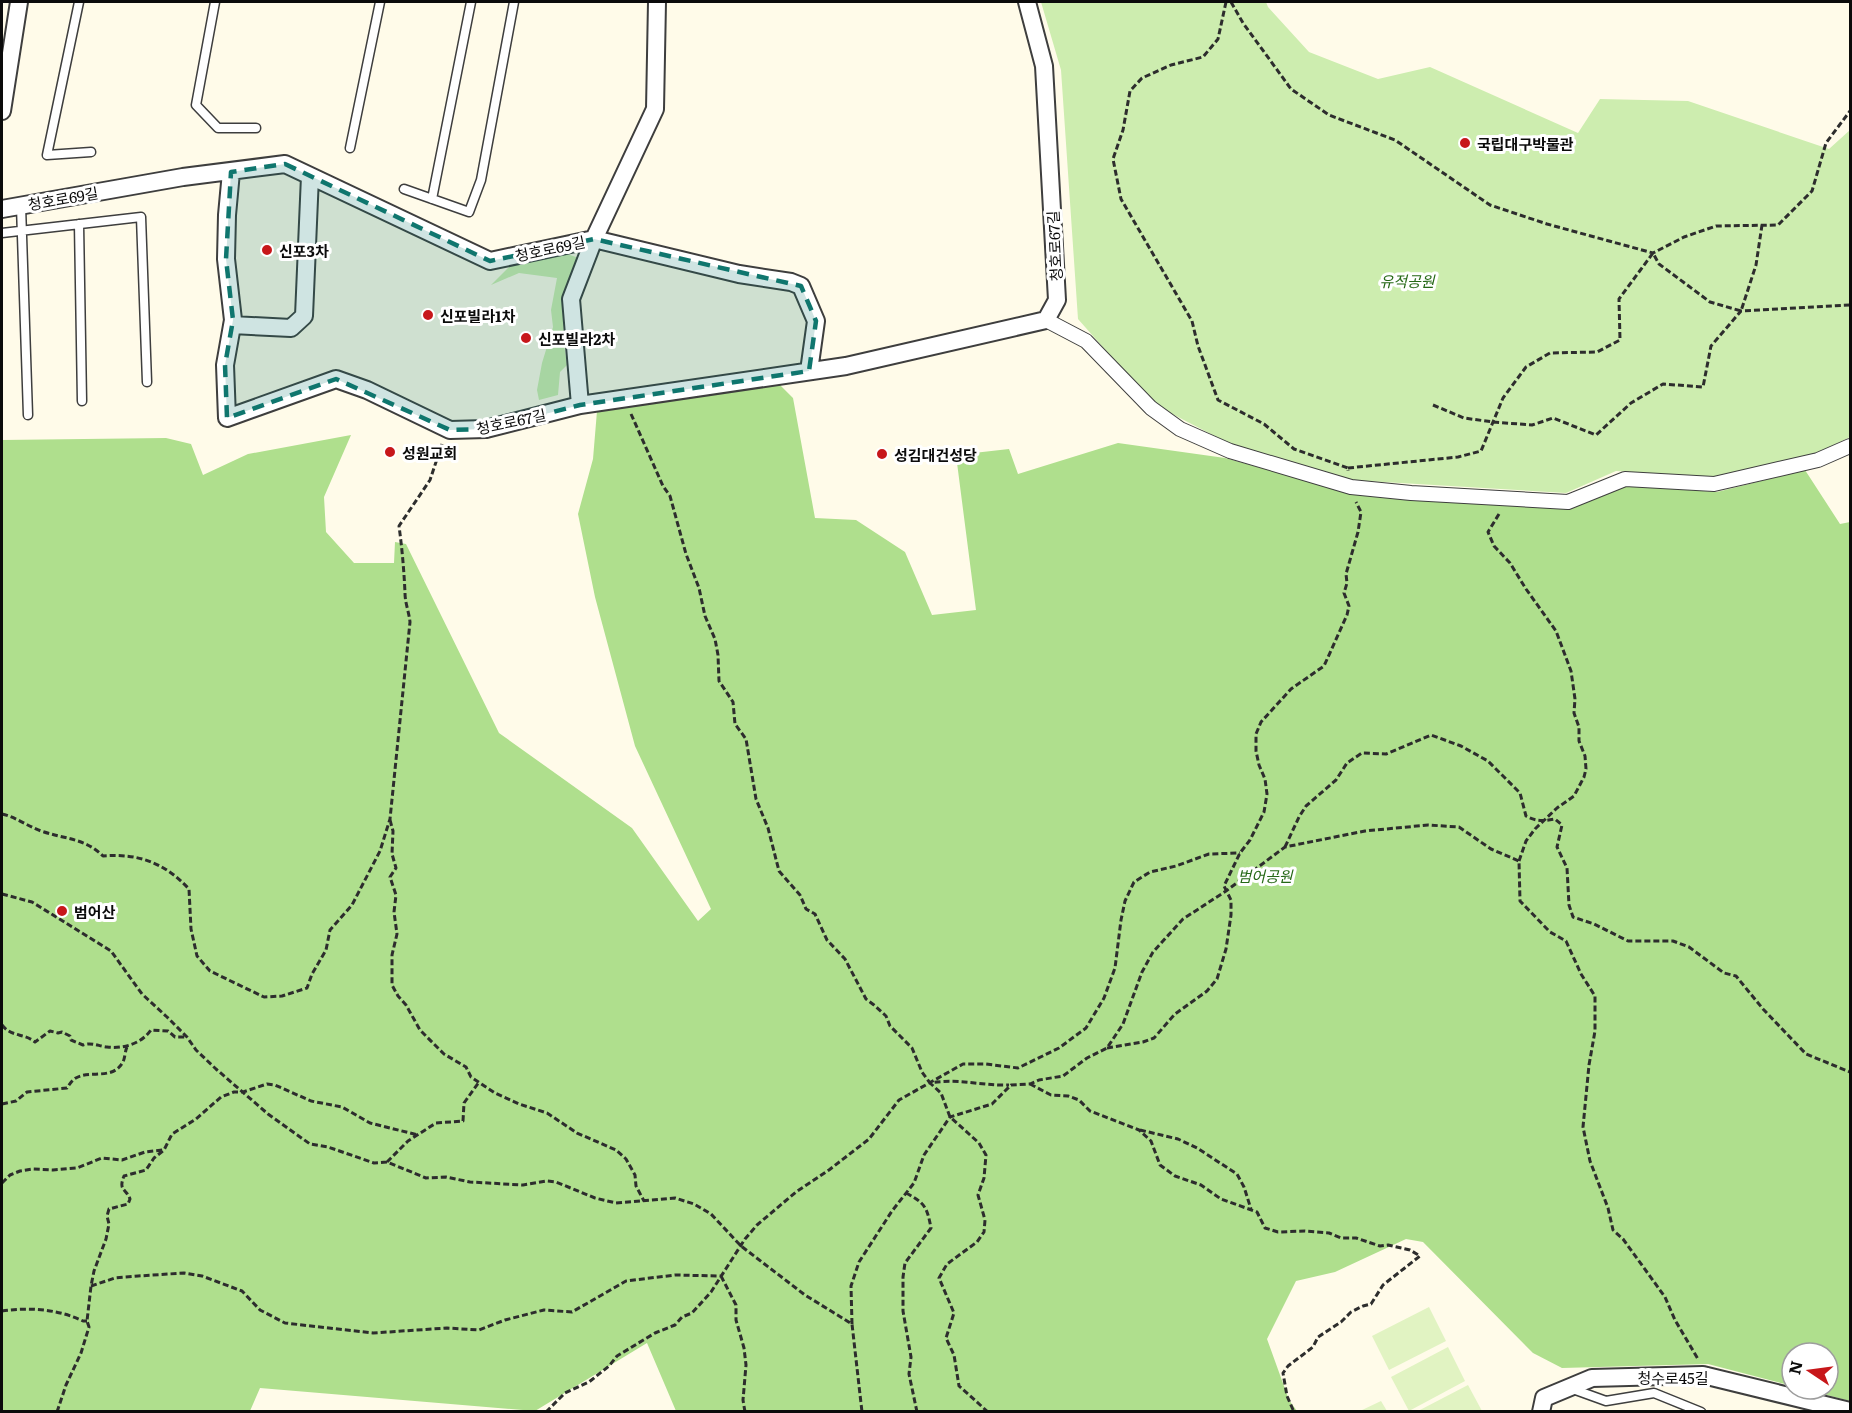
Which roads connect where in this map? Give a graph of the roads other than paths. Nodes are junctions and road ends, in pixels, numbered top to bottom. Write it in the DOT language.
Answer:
graph roads {
  1 [pos="19,2"];
  2 [pos="79,2"];
  3 [pos="215,2"];
  4 [pos="380,2"];
  5 [pos="471,2"];
  6 [pos="514,2"];
  7 [pos="657,2"];
  8 [pos="1027,2"];
  9 [pos="2,111"];
  10 [pos="256,128"];
  11 [pos="350,148"];
  12 [pos="91,152"];
  13 [pos="231,172"];
  14 [pos="310,176"];
  15 [pos="405,189"];
  16 [pos="432,199"];
  17 [pos="21,206"];
  18 [pos="2,209"];
  19 [pos="79,224"];
  20 [pos="22,230"];
  21 [pos="2,233"];
  22 [pos="594,239"];
  23 [pos="1046,320"];
  24 [pos="232,325"];
  25 [pos="809,371"];
  26 [pos="147,382"];
  27 [pos="82,401"];
  28 [pos="580,405"];
  29 [pos="28,415"];
  30 [pos="1851,446"];
  31 [pos="1569,1388"];
  32 [pos="1851,1411"];
  33 [pos="1541,1412"];
  34 [pos="1701,1412"];
  1 -- 9 [label="street"];
  2 -- 12 [label="lane"];
  3 -- 10 [label="lane"];
  4 -- 11 [label="lane"];
  5 -- 16 [label="lane"];
  6 -- 16 [label="lane"];
  7 -- 22 [label="street, 청호로69길"];
  8 -- 23 [label="street, 청호로67길"];
  13 -- 14 [label="street, 청호로69길"];
  13 -- 17 [label="street, 청호로69길"];
  13 -- 24 [label="street"];
  14 -- 22 [label="street, 청호로69길"];
  14 -- 24 [label="street"];
  15 -- 16 [label="lane"];
  17 -- 18 [label="street, 청호로69길"];
  17 -- 20 [label="lane"];
  19 -- 20 [label="lane"];
  19 -- 26 [label="lane"];
  19 -- 27 [label="lane"];
  20 -- 21 [label="lane"];
  20 -- 29 [label="lane"];
  22 -- 25 [label="street"];
  22 -- 28 [label="street"];
  23 -- 25 [label="street, 청호로67길"];
  23 -- 30 [label="street"];
  24 -- 28 [label="street, 청호로67길"];
  25 -- 28 [label="street, 청호로67길"];
  31 -- 32 [label="street, 청수로45길"];
  31 -- 33 [label="street, 청수로45길"];
  31 -- 34 [label="lane"];
}
